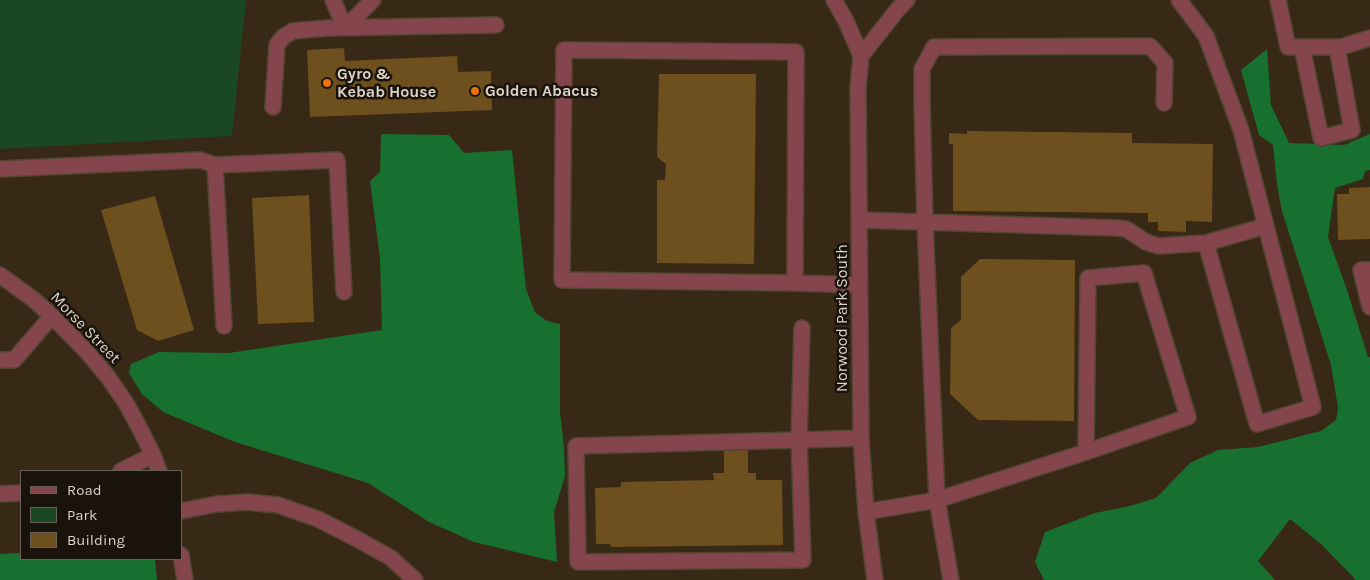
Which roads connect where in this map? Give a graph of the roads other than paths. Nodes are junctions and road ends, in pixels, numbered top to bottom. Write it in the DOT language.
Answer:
graph roads {
  1 [pos="333,0"];
  2 [pos="373,0"];
  3 [pos="834,0"];
  4 [pos="907,0"];
  5 [pos="1179,0"];
  6 [pos="1278,0"];
  7 [pos="496,26"];
  8 [pos="345,28"];
  9 [pos="1370,38"];
  10 [pos="1302,47"];
  11 [pos="1337,47"];
  12 [pos="860,56"];
  13 [pos="1164,103"];
  14 [pos="273,107"];
  15 [pos="215,165"];
  16 [pos="0,170"];
  17 [pos="859,220"];
  18 [pos="925,223"];
  19 [pos="1266,226"];
  20 [pos="1206,243"];
  21 [pos="1370,270"];
  22 [pos="0,275"];
  23 [pos="795,283"];
  24 [pos="859,285"];
  25 [pos="344,292"];
  26 [pos="1370,307"];
  27 [pos="52,316"];
  28 [pos="224,326"];
  29 [pos="802,328"];
  30 [pos="0,360"];
  31 [pos="861,438"];
  32 [pos="800,440"];
  33 [pos="1086,452"];
  34 [pos="153,455"];
  35 [pos="123,470"];
  36 [pos="159,470"];
  37 [pos="20,493"];
  38 [pos="0,494"];
  39 [pos="937,500"];
  40 [pos="182,511"];
  41 [pos="866,512"];
  42 [pos="182,560"];
  43 [pos="185,580"];
  44 [pos="415,580"];
  45 [pos="875,580"];
  46 [pos="951,580"];
  1 -- 8 [label="street"];
  2 -- 8 [label="street"];
  3 -- 12 [label="street, Norwood Park South"];
  4 -- 12 [label="street"];
  5 -- 19 [label="street"];
  6 -- 10 [label="street"];
  7 -- 8 [label="street"];
  8 -- 14 [label="street"];
  9 -- 11 [label="street"];
  10 -- 11 [label="street"];
  10 -- 11 [label="street"];
  12 -- 17 [label="street, Norwood Park South"];
  13 -- 18 [label="street"];
  15 -- 16 [label="street"];
  15 -- 25 [label="street"];
  15 -- 28 [label="street"];
  17 -- 18 [label="street"];
  17 -- 24 [label="street, Norwood Park South"];
  18 -- 20 [label="street"];
  18 -- 39 [label="street"];
  19 -- 20 [label="street"];
  19 -- 20 [label="street"];
  21 -- 26 [label="street"];
  22 -- 27 [label="street, Morse Street"];
  23 -- 23 [label="street"];
  23 -- 24 [label="street"];
  24 -- 31 [label="street, Norwood Park South"];
  27 -- 30 [label="street"];
  27 -- 34 [label="street, Morse Street"];
  29 -- 32 [label="street"];
  31 -- 32 [label="street"];
  31 -- 41 [label="street, Norwood Park South"];
  32 -- 32 [label="street"];
  33 -- 33 [label="street"];
  33 -- 39 [label="street"];
  34 -- 35 [label="street"];
  34 -- 36 [label="street, Morse Street"];
  37 -- 38 [label="street"];
  39 -- 41 [label="street"];
  39 -- 46 [label="street"];
  40 -- 44 [label="street"];
  41 -- 45 [label="street, Norwood Park South"];
  42 -- 43 [label="street"];
}
